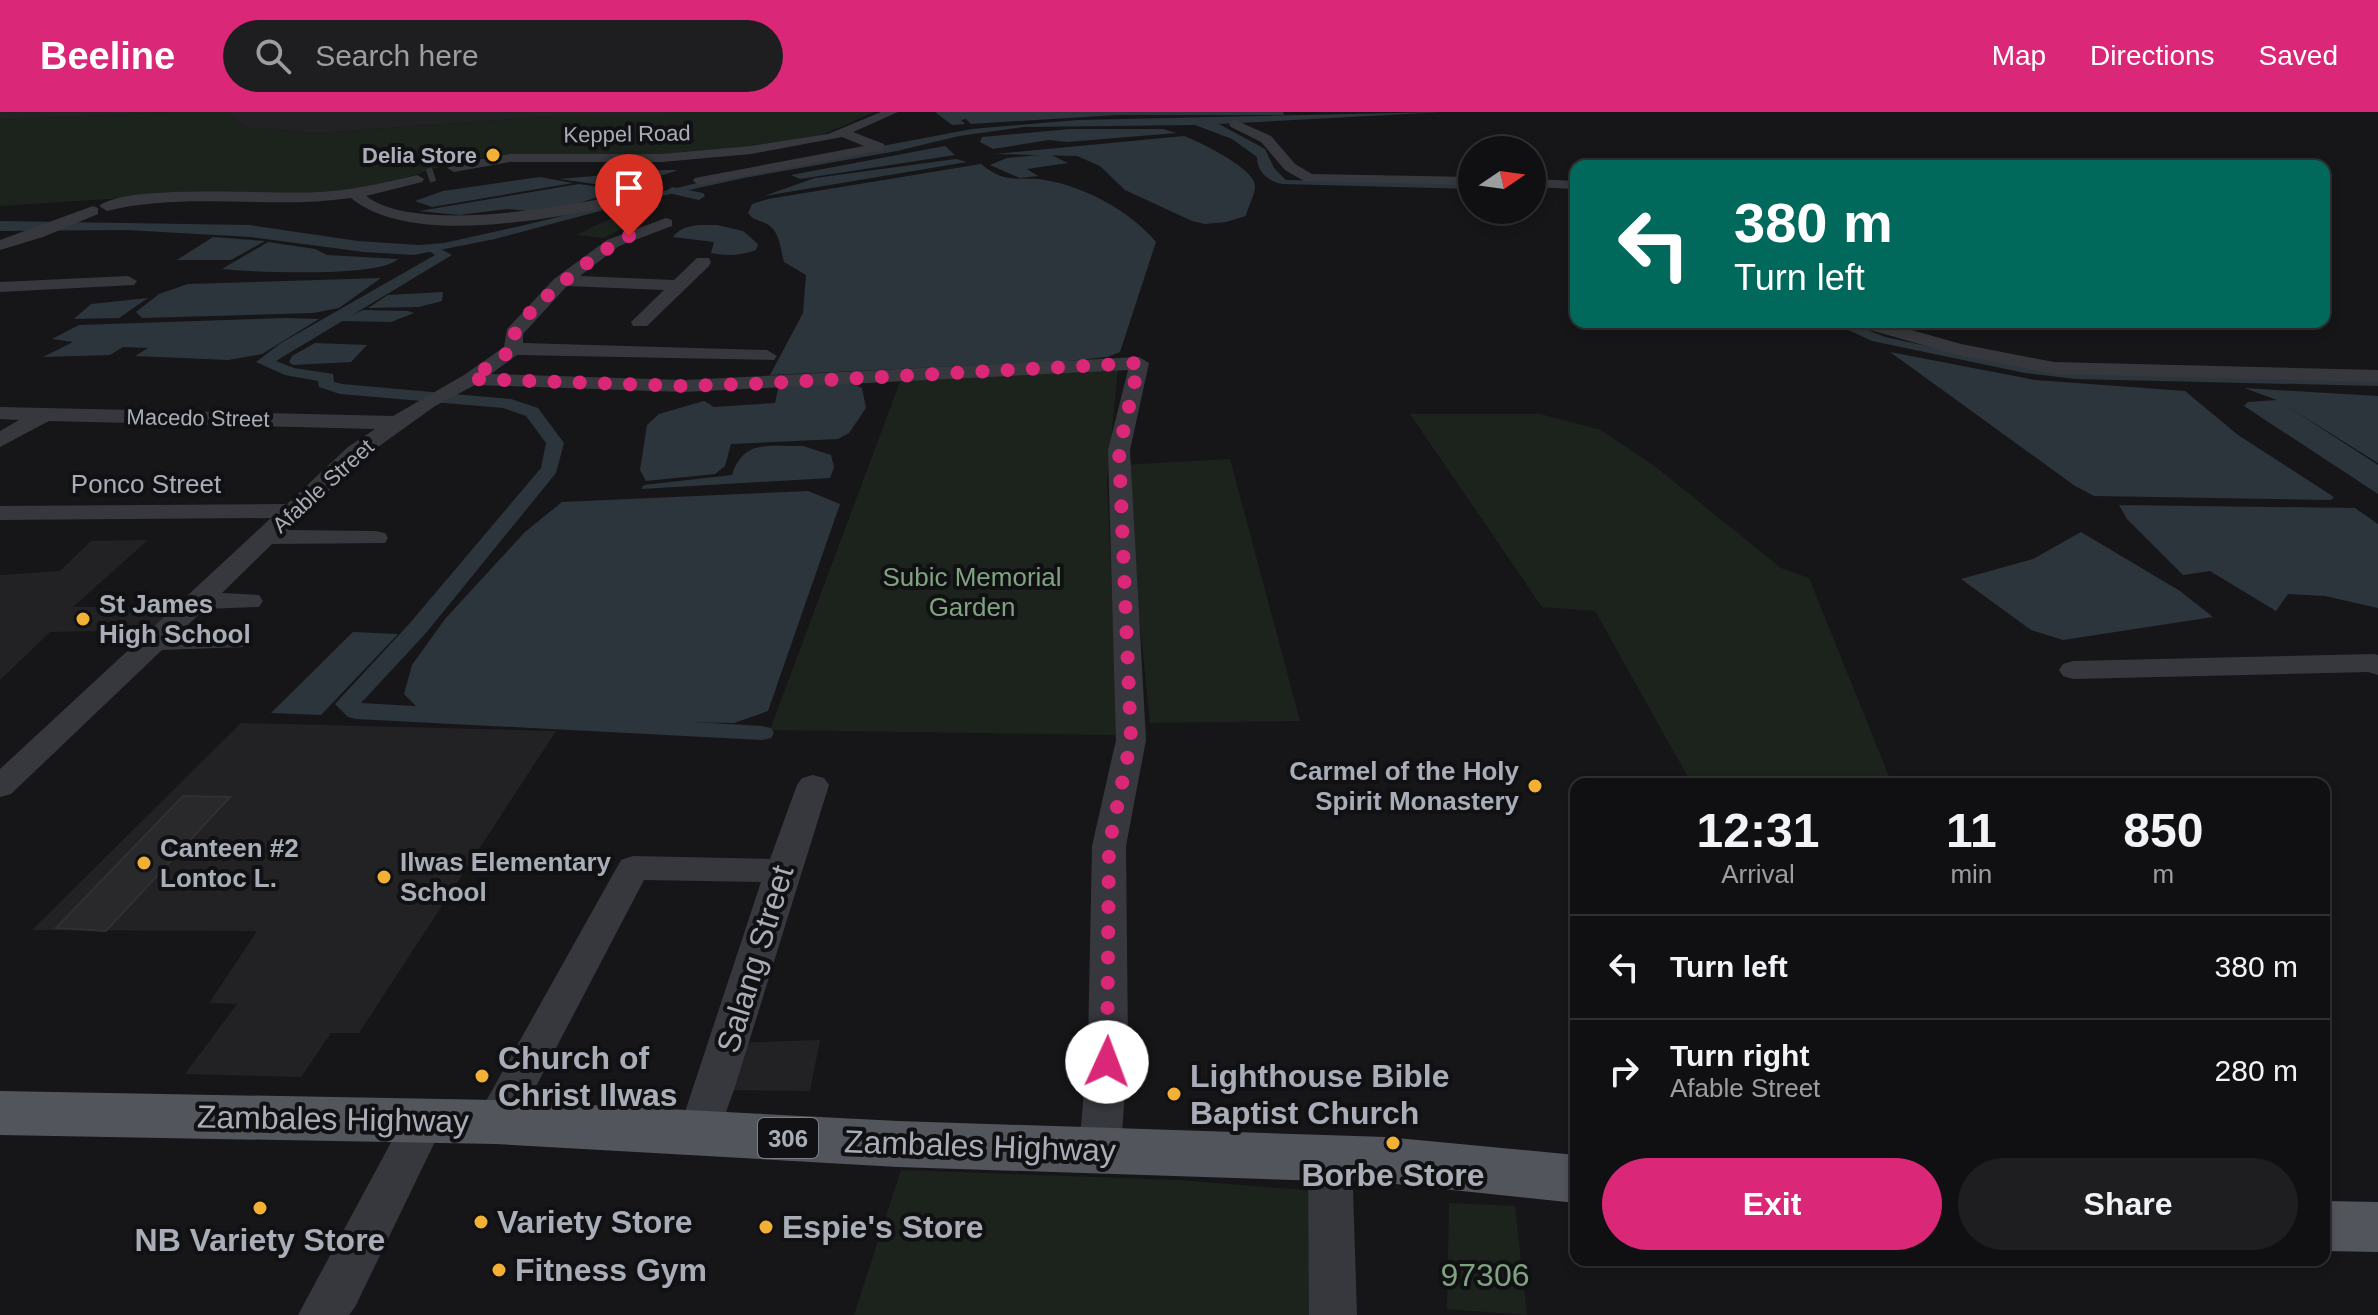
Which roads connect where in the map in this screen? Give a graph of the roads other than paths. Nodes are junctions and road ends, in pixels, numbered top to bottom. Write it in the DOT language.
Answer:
graph roads {
  1 [pos="892,112"];
  2 [pos="1235,124"];
  3 [pos="843,133"];
  4 [pos="700,181"];
  5 [pos="1458,181"];
  6 [pos="1546,184"];
  7 [pos="1570,185"];
  8 [pos="356,195"];
  9 [pos="605,203"];
  10 [pos="666,223"];
  11 [pos="0,245"];
  12 [pos="0,252"];
  13 [pos="30,255"];
  14 [pos="703,262"];
  15 [pos="128,281"];
  16 [pos="563,281"];
  17 [pos="677,285"];
  18 [pos="0,287"];
  19 [pos="640,322"];
  20 [pos="1884,328"];
  21 [pos="513,349"];
  22 [pos="767,356"];
  23 [pos="2378,376"];
  24 [pos="447,392"];
  25 [pos="0,413"];
  26 [pos="43,415"];
  27 [pos="396,423"];
  28 [pos="0,440"];
  29 [pos="293,511"];
  30 [pos="0,513"];
  31 [pos="267,537"];
  32 [pos="376,538"];
  33 [pos="199,601"];
  34 [pos="250,601"];
  35 [pos="235,641"];
  36 [pos="155,642"];
  37 [pos="2376,664"];
  38 [pos="2073,670"];
  39 [pos="813,785"];
  40 [pos="0,787"];
  41 [pos="780,871"];
  42 [pos="0,1113"];
  43 [pos="424,1121"];
  44 [pos="496,1122"];
  45 [pos="699,1133"];
  46 [pos="1100,1149"];
  47 [pos="1330,1157"];
  48 [pos="1570,1178"];
  49 [pos="2330,1226"];
  50 [pos="2378,1227"];
  51 [pos="322,1315"];
  52 [pos="1333,1315"];
  1 -- 3 [label="street, Keppel Road"];
  2 -- 5 [label="street"];
  3 -- 4 [label="street"];
  3 -- 8 [label="street, Keppel Road"];
  6 -- 7 [label="street"];
  8 -- 9 [label="street"];
  8 -- 11 [label="street, Keppel Road"];
  10 -- 16 [label="street, Afable Street"];
  12 -- 13 [label="street"];
  14 -- 17 [label="street"];
  15 -- 18 [label="street"];
  16 -- 17 [label="street"];
  16 -- 21 [label="street, Afable Street"];
  17 -- 19 [label="street"];
  20 -- 23 [label="street"];
  21 -- 22 [label="street"];
  21 -- 24 [label="street, Afable Street"];
  24 -- 27 [label="street, Afable Street"];
  24 -- 46 [label="street"];
  25 -- 26 [label="street, Macedo Street"];
  26 -- 27 [label="street, Macedo Street"];
  26 -- 28 [label="street"];
  27 -- 29 [label="street, Afable Street"];
  29 -- 30 [label="street, Ponco Street"];
  29 -- 31 [label="street, Afable Street"];
  31 -- 32 [label="street"];
  31 -- 33 [label="street, Afable Street"];
  33 -- 34 [label="street"];
  33 -- 36 [label="street, Afable Street"];
  35 -- 36 [label="street"];
  36 -- 40 [label="street, Afable Street"];
  37 -- 38 [label="street"];
  39 -- 41 [label="street, Salang Street"];
  41 -- 44 [label="street"];
  41 -- 45 [label="street, Salang Street"];
  42 -- 43 [label="main road, Zambales Highway / 306"];
  43 -- 44 [label="main road, Zambales Highway / 306"];
  43 -- 51 [label="street"];
  44 -- 45 [label="main road, Zambales Highway / 306"];
  45 -- 46 [label="main road, Zambales Highway / 306"];
  46 -- 47 [label="main road, Zambales Highway / 306"];
  47 -- 48 [label="main road, Zambales Highway / 306"];
  47 -- 52 [label="street"];
  49 -- 50 [label="main road"];
}
